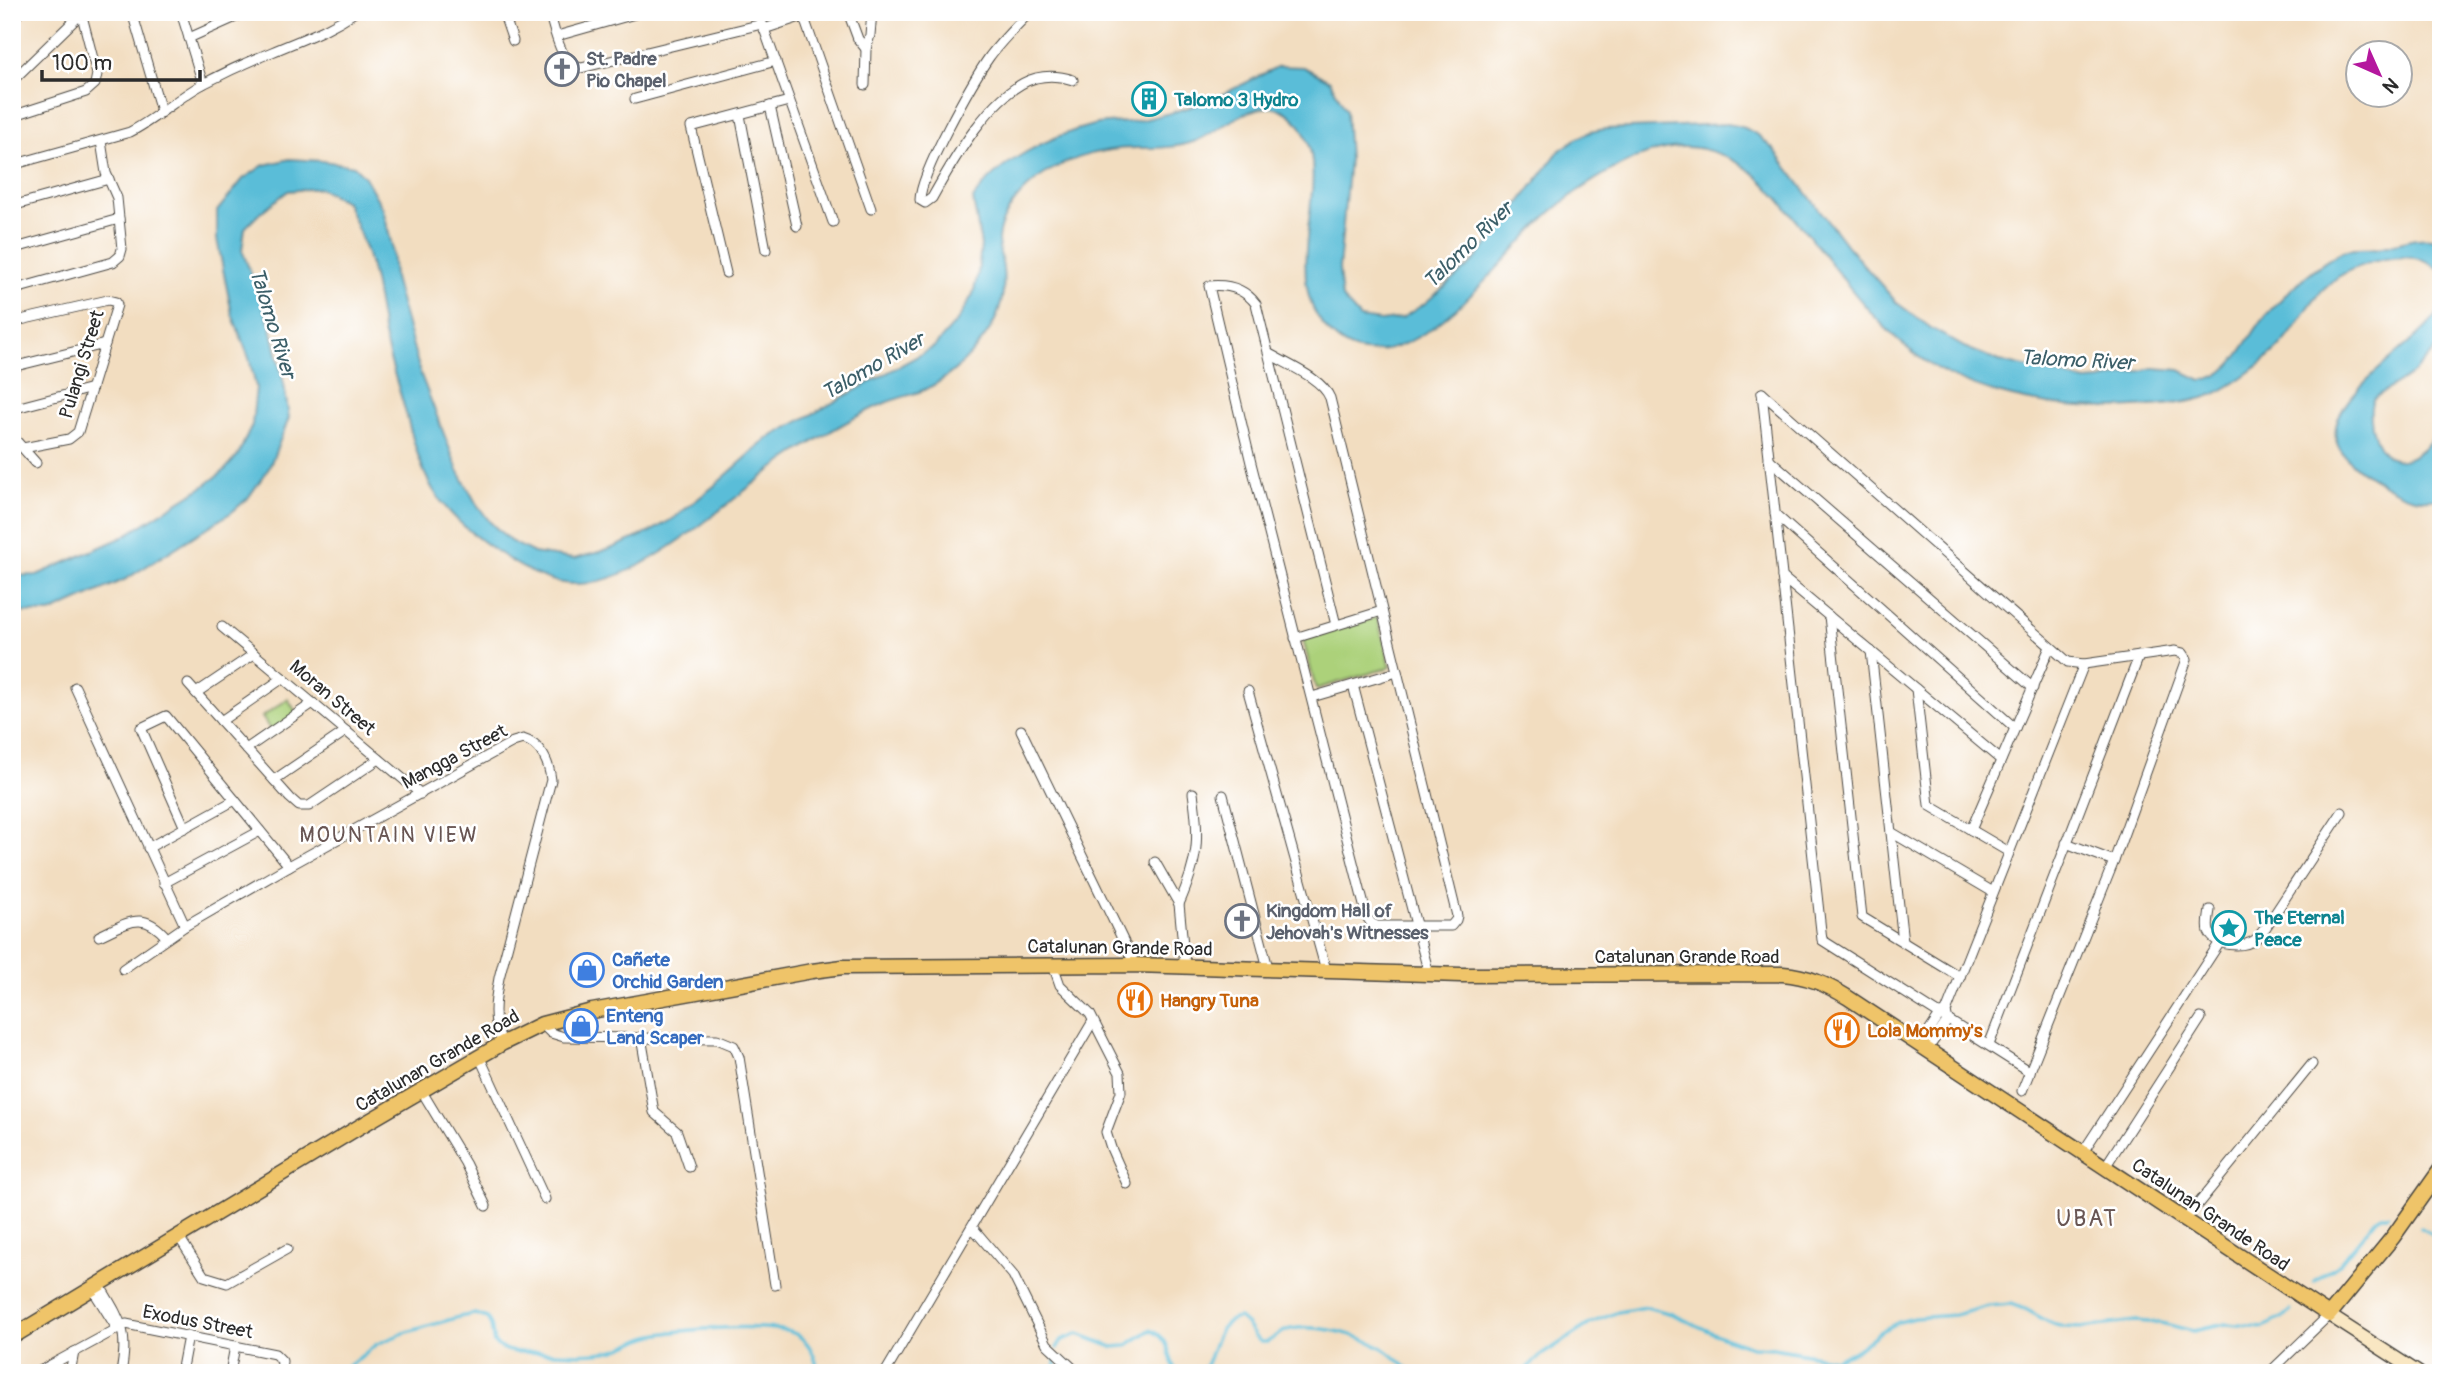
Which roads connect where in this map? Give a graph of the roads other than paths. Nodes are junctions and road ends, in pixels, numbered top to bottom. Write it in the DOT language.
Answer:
graph roads {
  1 [pos="20,12"];
  2 [pos="132,12"];
  3 [pos="181,12"];
  4 [pos="247,12"];
  5 [pos="355,12"];
  6 [pos="503,12"];
  7 [pos="549,12"];
  8 [pos="642,12"];
  9 [pos="758,12"];
  10 [pos="872,12"];
  11 [pos="1030,12"];
  12 [pos="81,13"];
  13 [pos="852,13"];
  14 [pos="803,14"];
  15 [pos="12,19"];
  16 [pos="763,27"];
  17 [pos="557,36"];
  18 [pos="188,38"];
  19 [pos="513,41"];
  20 [pos="866,49"];
  21 [pos="775,61"];
  22 [pos="1073,80"];
  23 [pos="12,81"];
  24 [pos="203,84"];
  25 [pos="865,85"];
  26 [pos="635,99"];
  27 [pos="789,101"];
  28 [pos="769,106"];
  29 [pos="160,111"];
  30 [pos="740,115"];
  31 [pos="12,116"];
  32 [pos="101,141"];
  33 [pos="12,165"];
  34 [pos="109,179"];
  35 [pos="12,206"];
  36 [pos="871,209"];
  37 [pos="119,219"];
  38 [pos="833,222"];
  39 [pos="797,226"];
  40 [pos="12,249"];
  41 [pos="766,250"];
  42 [pos="726,273"];
  43 [pos="12,290"];
  44 [pos="12,322"];
  45 [pos="105,344"];
  46 [pos="1268,353"];
  47 [pos="12,367"];
  48 [pos="92,388"];
  49 [pos="12,409"];
  50 [pos="12,436"];
  51 [pos="23,448"];
  52 [pos="1769,459"];
  53 [pos="36,463"];
  54 [pos="1775,514"];
  55 [pos="1782,577"];
  56 [pos="1382,611"];
  57 [pos="1829,616"];
  58 [pos="1336,625"];
  59 [pos="222,627"];
  60 [pos="1295,638"];
  61 [pos="2050,647"];
  62 [pos="1871,651"];
  63 [pos="254,654"];
  64 [pos="2139,656"];
  65 [pos="2084,664"];
  66 [pos="1397,672"];
  67 [pos="283,678"];
  68 [pos="188,684"];
  69 [pos="1353,685"];
  70 [pos="75,687"];
  71 [pos="2033,688"];
  72 [pos="1916,689"];
  73 [pos="1248,691"];
  74 [pos="196,693"];
  75 [pos="1312,697"];
  76 [pos="313,703"];
  77 [pos="221,721"];
  78 [pos="2015,728"];
  79 [pos="1021,730"];
  80 [pos="346,731"];
  81 [pos="246,748"];
  82 [pos="379,759"];
  83 [pos="2001,760"];
  84 [pos="274,780"];
  85 [pos="1193,793"];
  86 [pos="421,794"];
  87 [pos="1223,795"];
  88 [pos="235,800"];
  89 [pos="2342,812"];
  90 [pos="185,828"];
  91 [pos="1971,830"];
  92 [pos="260,831"];
  93 [pos="1891,832"];
  94 [pos="2066,843"];
  95 [pos="148,848"];
  96 [pos="2009,852"];
  97 [pos="2114,861"];
  98 [pos="1155,862"];
  99 [pos="289,866"];
  100 [pos="164,883"];
  101 [pos="1993,892"];
  102 [pos="1179,904"];
  103 [pos="2210,910"];
  104 [pos="185,926"];
  105 [pos="1416,927"];
  106 [pos="99,936"];
  107 [pos="167,938"];
  108 [pos="1903,942"];
  109 [pos="2220,942"];
  110 [pos="1053,965"];
  111 [pos="1135,965"];
  112 [pos="1185,966"];
  113 [pos="1268,968"];
  114 [pos="123,969"];
  115 [pos="1326,970"];
  116 [pos="1429,974"];
  117 [pos="1960,977"];
  118 [pos="1945,1015"];
  119 [pos="2201,1018"];
  120 [pos="1093,1021"];
  121 [pos="542,1024"];
  122 [pos="641,1037"];
  123 [pos="503,1043"];
  124 [pos="1989,1045"];
  125 [pos="1924,1047"];
  126 [pos="479,1056"];
  127 [pos="2312,1064"];
  128 [pos="2030,1072"];
  129 [pos="421,1090"];
  130 [pos="2022,1091"];
  131 [pos="2083,1152"];
  132 [pos="689,1167"];
  133 [pos="2105,1167"];
  134 [pos="2441,1170"];
  135 [pos="1127,1184"];
  136 [pos="545,1199"];
  137 [pos="485,1206"];
  138 [pos="2185,1220"];
  139 [pos="972,1227"];
  140 [pos="179,1237"];
  141 [pos="288,1249"];
  142 [pos="775,1285"];
  143 [pos="96,1288"];
  144 [pos="2329,1315"];
  145 [pos="120,1329"];
  146 [pos="188,1336"];
  147 [pos="12,1337"];
  148 [pos="235,1346"];
  149 [pos="74,1352"];
  150 [pos="36,1373"];
  151 [pos="70,1373"];
  152 [pos="121,1373"];
  153 [pos="181,1373"];
  154 [pos="230,1373"];
  155 [pos="281,1373"];
  156 [pos="885,1373"];
  157 [pos="1078,1373"];
  158 [pos="2269,1373"];
  159 [pos="2419,1373"];
  1 -- 15 [label="street"];
  2 -- 29 [label="street"];
  3 -- 18 [label="street"];
  4 -- 18 [label="street"];
  5 -- 24 [label="street"];
  6 -- 19 [label="street"];
  7 -- 17 [label="street"];
  8 -- 17 [label="street"];
  9 -- 16 [label="street"];
  10 -- 20 [label="street"];
  11 -- 22 [label="street"];
  12 -- 23 [label="street"];
  12 -- 31 [label="street"];
  13 -- 20 [label="street"];
  14 -- 16 [label="street"];
  14 -- 36 [label="street"];
  16 -- 17 [label="street"];
  16 -- 21 [label="street"];
  18 -- 24 [label="street"];
  20 -- 25 [label="street"];
  21 -- 26 [label="street"];
  21 -- 27 [label="street"];
  24 -- 29 [label="street"];
  27 -- 28 [label="street"];
  27 -- 38 [label="street"];
  28 -- 30 [label="street"];
  28 -- 39 [label="street"];
  29 -- 32 [label="street"];
  30 -- 41 [label="street"];
  30 -- 42 [label="street"];
  32 -- 33 [label="street"];
  32 -- 34 [label="street"];
  34 -- 35 [label="street"];
  34 -- 37 [label="street"];
  37 -- 40 [label="street"];
  37 -- 43 [label="street"];
  44 -- 45 [label="street, Pulangi Street"];
  45 -- 47 [label="street"];
  45 -- 48 [label="street, Pulangi Street"];
  46 -- 56 [label="street"];
  46 -- 58 [label="street"];
  46 -- 60 [label="street"];
  48 -- 49 [label="street"];
  48 -- 51 [label="street, Pulangi Street"];
  50 -- 51 [label="street"];
  51 -- 53 [label="street"];
  52 -- 54 [label="street"];
  52 -- 61 [label="street"];
  52 -- 71 [label="street"];
  54 -- 55 [label="street"];
  54 -- 78 [label="street"];
  55 -- 57 [label="street"];
  55 -- 118 [label="street"];
  56 -- 58 [label="street"];
  56 -- 66 [label="street"];
  57 -- 62 [label="street"];
  57 -- 108 [label="street"];
  58 -- 60 [label="street"];
  59 -- 63 [label="street, Moran Street"];
  60 -- 75 [label="street"];
  61 -- 65 [label="street"];
  61 -- 71 [label="street"];
  62 -- 72 [label="street"];
  62 -- 93 [label="street"];
  63 -- 67 [label="street, Moran Street"];
  63 -- 74 [label="street"];
  64 -- 65 [label="street"];
  64 -- 94 [label="street"];
  64 -- 97 [label="street"];
  65 -- 96 [label="street"];
  66 -- 69 [label="street"];
  66 -- 105 [label="street"];
  67 -- 76 [label="street, Moran Street"];
  67 -- 77 [label="street"];
  68 -- 74 [label="street"];
  69 -- 75 [label="street"];
  69 -- 105 [label="street"];
  70 -- 95 [label="street"];
  71 -- 78 [label="street"];
  72 -- 83 [label="street"];
  72 -- 91 [label="street"];
  73 -- 115 [label="street"];
  74 -- 77 [label="street"];
  75 -- 105 [label="street"];
  76 -- 80 [label="street, Moran Street"];
  76 -- 81 [label="street"];
  77 -- 81 [label="street"];
  78 -- 83 [label="street"];
  79 -- 111 [label="street"];
  80 -- 82 [label="street, Moran Street"];
  80 -- 84 [label="street"];
  81 -- 84 [label="street"];
  82 -- 84 [label="street"];
  82 -- 86 [label="street, Moran Street"];
  83 -- 91 [label="street"];
  85 -- 102 [label="street"];
  86 -- 99 [label="street, Mangga Street"];
  86 -- 123 [label="street, Mangga Street"];
  87 -- 113 [label="street"];
  88 -- 90 [label="street"];
  88 -- 90 [label="street"];
  88 -- 92 [label="street"];
  89 -- 109 [label="street"];
  90 -- 95 [label="street"];
  91 -- 96 [label="street"];
  92 -- 99 [label="street"];
  92 -- 100 [label="street"];
  93 -- 101 [label="street"];
  93 -- 108 [label="street"];
  94 -- 97 [label="street"];
  94 -- 124 [label="street"];
  95 -- 100 [label="street"];
  96 -- 101 [label="street"];
  97 -- 128 [label="street"];
  98 -- 102 [label="street"];
  99 -- 104 [label="street, Mangga Street"];
  100 -- 104 [label="street"];
  101 -- 117 [label="street"];
  102 -- 112 [label="street"];
  103 -- 109 [label="street"];
  104 -- 107 [label="street, Mangga Street"];
  105 -- 116 [label="street"];
  106 -- 107 [label="street"];
  107 -- 114 [label="street, Mangga Street"];
  108 -- 117 [label="street"];
  109 -- 131 [label="street"];
  110 -- 111 [label="main road, Catalunan Grande Road"];
  110 -- 120 [label="street"];
  110 -- 121 [label="main road, Catalunan Grande Road"];
  111 -- 112 [label="main road, Catalunan Grande Road"];
  112 -- 113 [label="main road, Catalunan Grande Road"];
  113 -- 115 [label="main road, Catalunan Grande Road"];
  115 -- 116 [label="main road, Catalunan Grande Road"];
  116 -- 125 [label="main road, Catalunan Grande Road"];
  117 -- 118 [label="street"];
  118 -- 124 [label="street"];
  118 -- 125 [label="street"];
  119 -- 133 [label="street"];
  120 -- 135 [label="street"];
  120 -- 139 [label="street"];
  121 -- 122 [label="street"];
  121 -- 123 [label="main road, Catalunan Grande Road"];
  122 -- 132 [label="street"];
  122 -- 142 [label="street"];
  123 -- 126 [label="main road, Catalunan Grande Road"];
  124 -- 128 [label="street"];
  125 -- 131 [label="main road, Catalunan Grande Road"];
  126 -- 129 [label="main road, Catalunan Grande Road"];
  126 -- 136 [label="street"];
  127 -- 138 [label="street"];
  128 -- 130 [label="street"];
  129 -- 137 [label="street"];
  129 -- 140 [label="main road, Catalunan Grande Road"];
  131 -- 133 [label="main road, Catalunan Grande Road"];
  133 -- 138 [label="main road, Catalunan Grande Road"];
  134 -- 144 [label="main road"];
  138 -- 144 [label="main road, Catalunan Grande Road"];
  139 -- 156 [label="street"];
  139 -- 157 [label="street"];
  140 -- 141 [label="street"];
  140 -- 143 [label="main road, Catalunan Grande Road"];
  143 -- 145 [label="street"];
  143 -- 147 [label="main road, Catalunan Grande Road"];
  144 -- 158 [label="street"];
  144 -- 159 [label="main road"];
  145 -- 146 [label="street, Exodus Street"];
  145 -- 149 [label="street, Exodus Street"];
  145 -- 152 [label="street"];
  146 -- 148 [label="street, Exodus Street"];
  146 -- 153 [label="street"];
  148 -- 154 [label="street"];
  148 -- 155 [label="street, Exodus Street"];
  149 -- 150 [label="street, Exodus Street"];
  149 -- 151 [label="street"];
}
